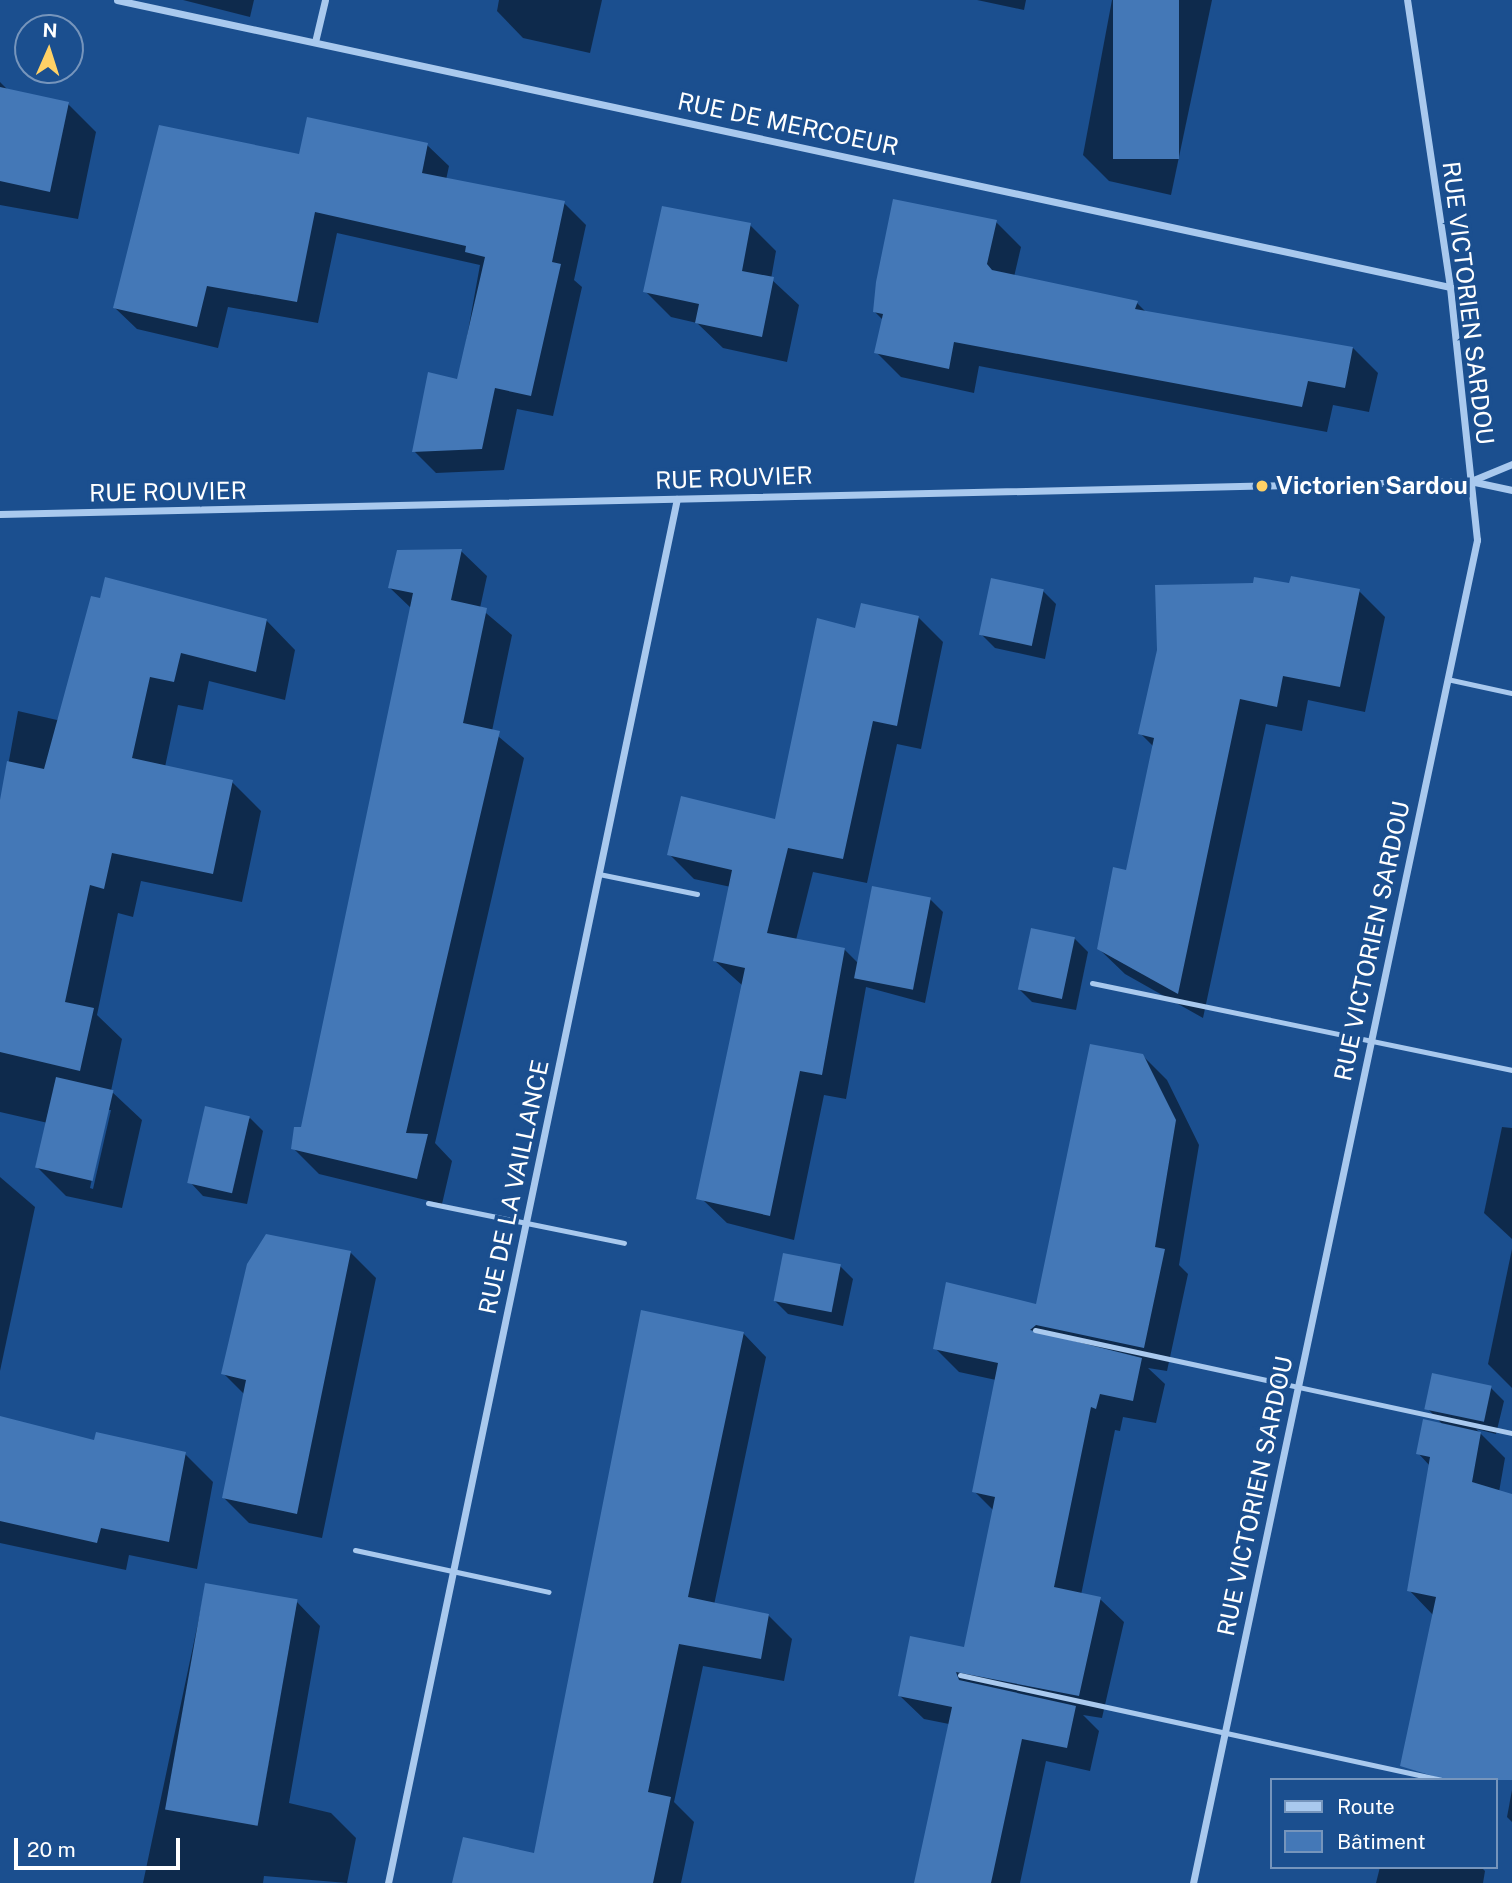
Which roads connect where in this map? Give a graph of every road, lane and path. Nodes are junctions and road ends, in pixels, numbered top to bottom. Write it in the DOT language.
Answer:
graph roads {
  1 [pos="117,0"];
  2 [pos="325,0"];
  3 [pos="1407,0"];
  4 [pos="315,42"];
  5 [pos="1450,287"];
  6 [pos="1512,464"];
  7 [pos="1470,481"];
  8 [pos="1512,490"];
  9 [pos="677,499"];
  10 [pos="0,513"];
  11 [pos="1447,679"];
  12 [pos="1512,692"];
  13 [pos="598,874"];
  14 [pos="697,894"];
  15 [pos="1092,983"];
  16 [pos="1371,1042"];
  17 [pos="1512,1070"];
  18 [pos="428,1203"];
  19 [pos="526,1223"];
  20 [pos="624,1243"];
  21 [pos="1035,1330"];
  22 [pos="1297,1387"];
  23 [pos="1512,1433"];
  24 [pos="355,1550"];
  25 [pos="453,1571"];
  26 [pos="549,1592"];
  27 [pos="960,1675"];
  28 [pos="1225,1732"];
  29 [pos="1432,1778"];
  30 [pos="388,1883"];
  31 [pos="1193,1883"];
  1 -- 4 [label="street, RUE DE MERCOEUR"];
  2 -- 4 [label="street"];
  3 -- 5 [label="street, RUE VICTORIEN SARDOU"];
  4 -- 5 [label="street, RUE DE MERCOEUR"];
  5 -- 7 [label="street, RUE VICTORIEN SARDOU"];
  6 -- 7 [label="street, RUE ROUVIER"];
  7 -- 8 [label="street, RUE ROUVIER"];
  7 -- 9 [label="street, RUE ROUVIER"];
  7 -- 11 [label="street, RUE VICTORIEN SARDOU"];
  9 -- 10 [label="street, RUE ROUVIER"];
  9 -- 13 [label="street, RUE DE LA VAILLANCE"];
  11 -- 12 [label="lane"];
  11 -- 16 [label="street, RUE VICTORIEN SARDOU"];
  13 -- 14 [label="lane"];
  13 -- 19 [label="street, RUE DE LA VAILLANCE"];
  15 -- 16 [label="lane"];
  16 -- 17 [label="lane"];
  16 -- 22 [label="street, RUE VICTORIEN SARDOU"];
  18 -- 19 [label="lane"];
  19 -- 20 [label="lane"];
  19 -- 25 [label="street, RUE DE LA VAILLANCE"];
  21 -- 22 [label="lane"];
  22 -- 23 [label="lane"];
  22 -- 28 [label="street, RUE VICTORIEN SARDOU"];
  24 -- 25 [label="lane"];
  25 -- 26 [label="lane"];
  25 -- 30 [label="street, RUE DE LA VAILLANCE"];
  27 -- 28 [label="lane"];
  28 -- 29 [label="lane"];
  28 -- 31 [label="street, RUE VICTORIEN SARDOU"];
}
